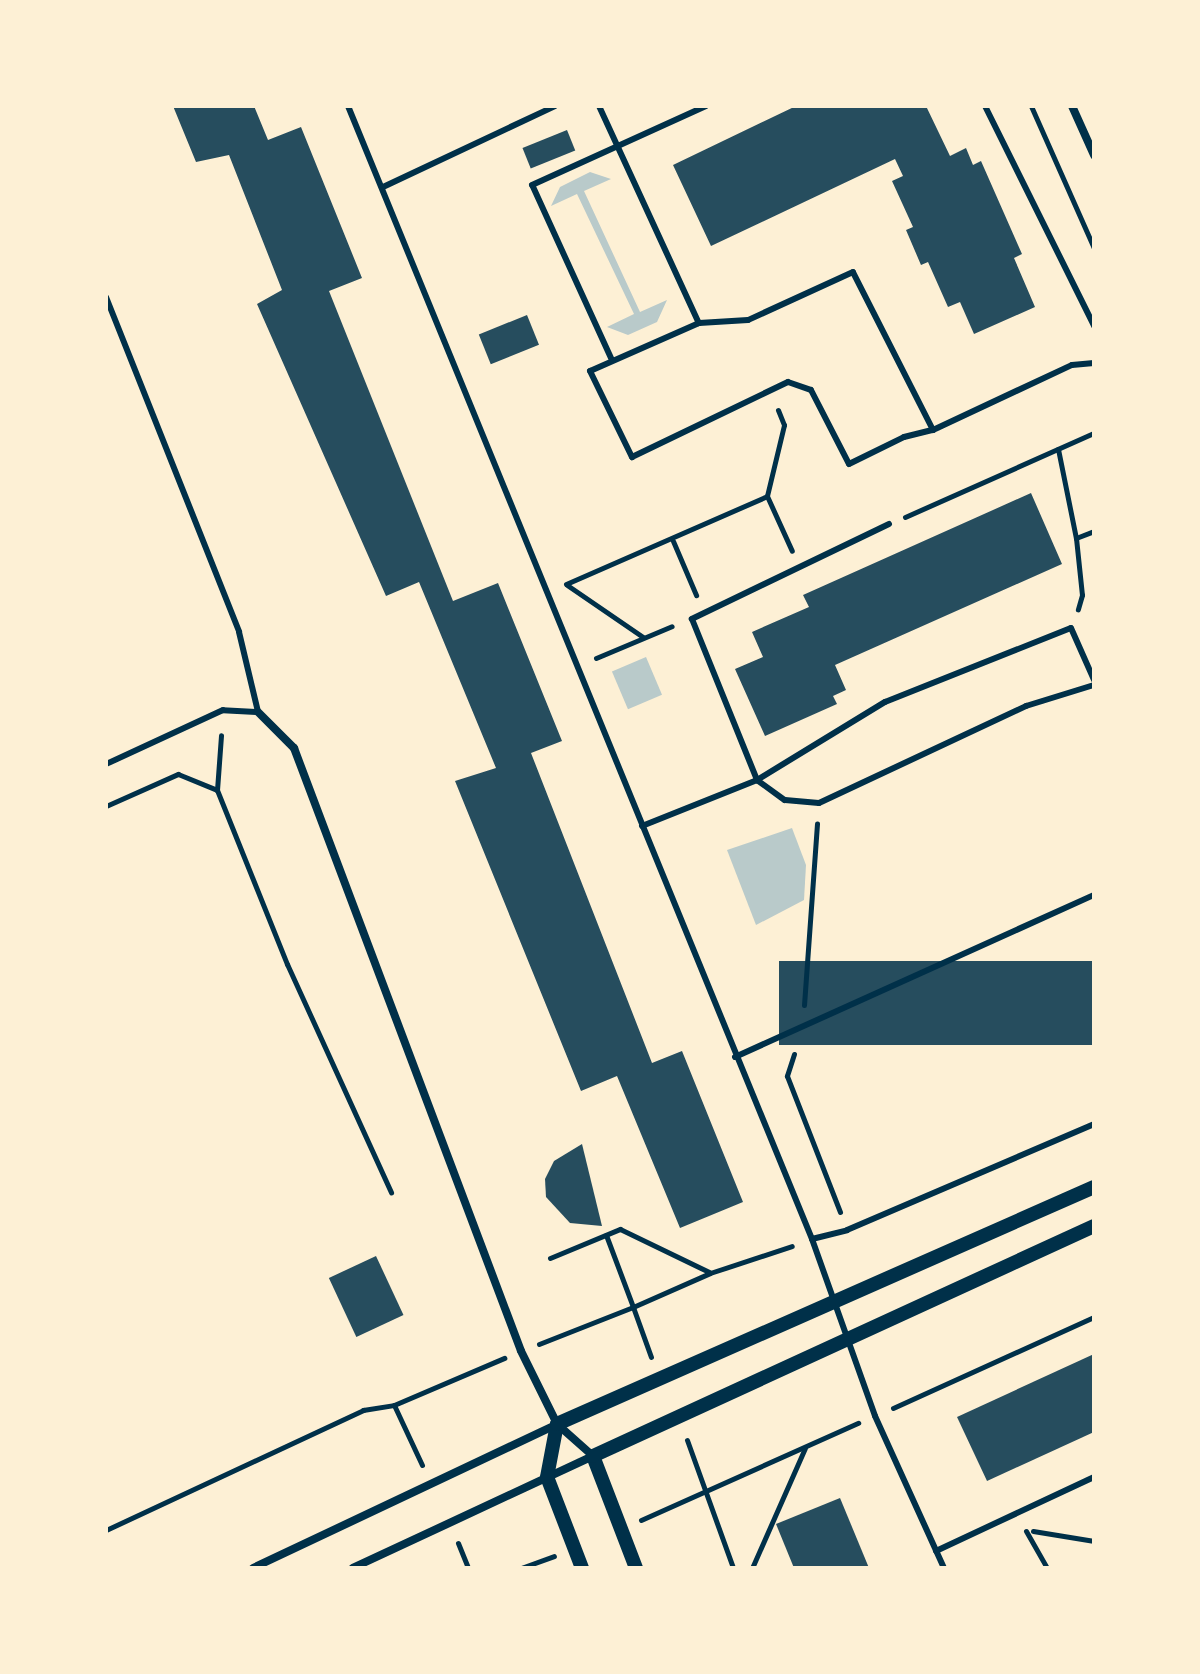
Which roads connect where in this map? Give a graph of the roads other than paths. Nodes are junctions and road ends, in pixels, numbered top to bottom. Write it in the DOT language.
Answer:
graph roads {
  1 [pos="348,106"];
  2 [pos="555,106"];
  3 [pos="599,106"];
  4 [pos="706,106"];
  5 [pos="985,106"];
  6 [pos="1072,106"];
  7 [pos="618,146"];
  8 [pos="1094,155"];
  9 [pos="383,187"];
  10 [pos="106,297"];
  11 [pos="699,323"];
  12 [pos="1094,326"];
  13 [pos="611,358"];
  14 [pos="1094,363"];
  15 [pos="933,430"];
  16 [pos="889,524"];
  17 [pos="1094,682"];
  18 [pos="258,712"];
  19 [pos="106,764"];
  20 [pos="757,780"];
  21 [pos="642,826"];
  22 [pos="1094,895"];
  23 [pos="735,1057"];
  24 [pos="1094,1124"];
  25 [pos="1094,1187"];
  26 [pos="1094,1226"];
  27 [pos="812,1239"];
  28 [pos="831,1303"];
  29 [pos="844,1338"];
  30 [pos="557,1424"];
  31 [pos="593,1456"];
  32 [pos="547,1477"];
  33 [pos="1094,1477"];
  34 [pos="936,1551"];
  35 [pos="253,1568"];
  36 [pos="353,1568"];
  37 [pos="582,1568"];
  38 [pos="636,1568"];
  39 [pos="944,1568"];
  1 -- 9 [label="lane"];
  2 -- 9 [label="lane"];
  3 -- 7 [label="lane"];
  4 -- 7 [label="lane"];
  5 -- 12 [label="lane"];
  6 -- 8 [label="street"];
  7 -- 11 [label="lane"];
  7 -- 13 [label="lane"];
  9 -- 21 [label="lane"];
  10 -- 18 [label="lane"];
  11 -- 13 [label="lane"];
  11 -- 15 [label="lane"];
  13 -- 15 [label="lane"];
  14 -- 15 [label="lane"];
  16 -- 20 [label="lane"];
  17 -- 20 [label="lane"];
  17 -- 20 [label="lane"];
  18 -- 19 [label="lane"];
  18 -- 30 [label="street"];
  20 -- 21 [label="lane"];
  21 -- 23 [label="lane"];
  22 -- 23 [label="lane"];
  23 -- 27 [label="lane"];
  24 -- 27 [label="lane"];
  25 -- 28 [label="street"];
  26 -- 29 [label="street"];
  27 -- 28 [label="lane"];
  28 -- 29 [label="lane"];
  28 -- 30 [label="street"];
  29 -- 31 [label="street"];
  29 -- 34 [label="lane"];
  30 -- 31 [label="street"];
  30 -- 32 [label="street"];
  30 -- 35 [label="street"];
  31 -- 32 [label="street"];
  31 -- 38 [label="street"];
  32 -- 36 [label="street"];
  32 -- 37 [label="street"];
  33 -- 34 [label="lane"];
  34 -- 39 [label="lane"];
}
